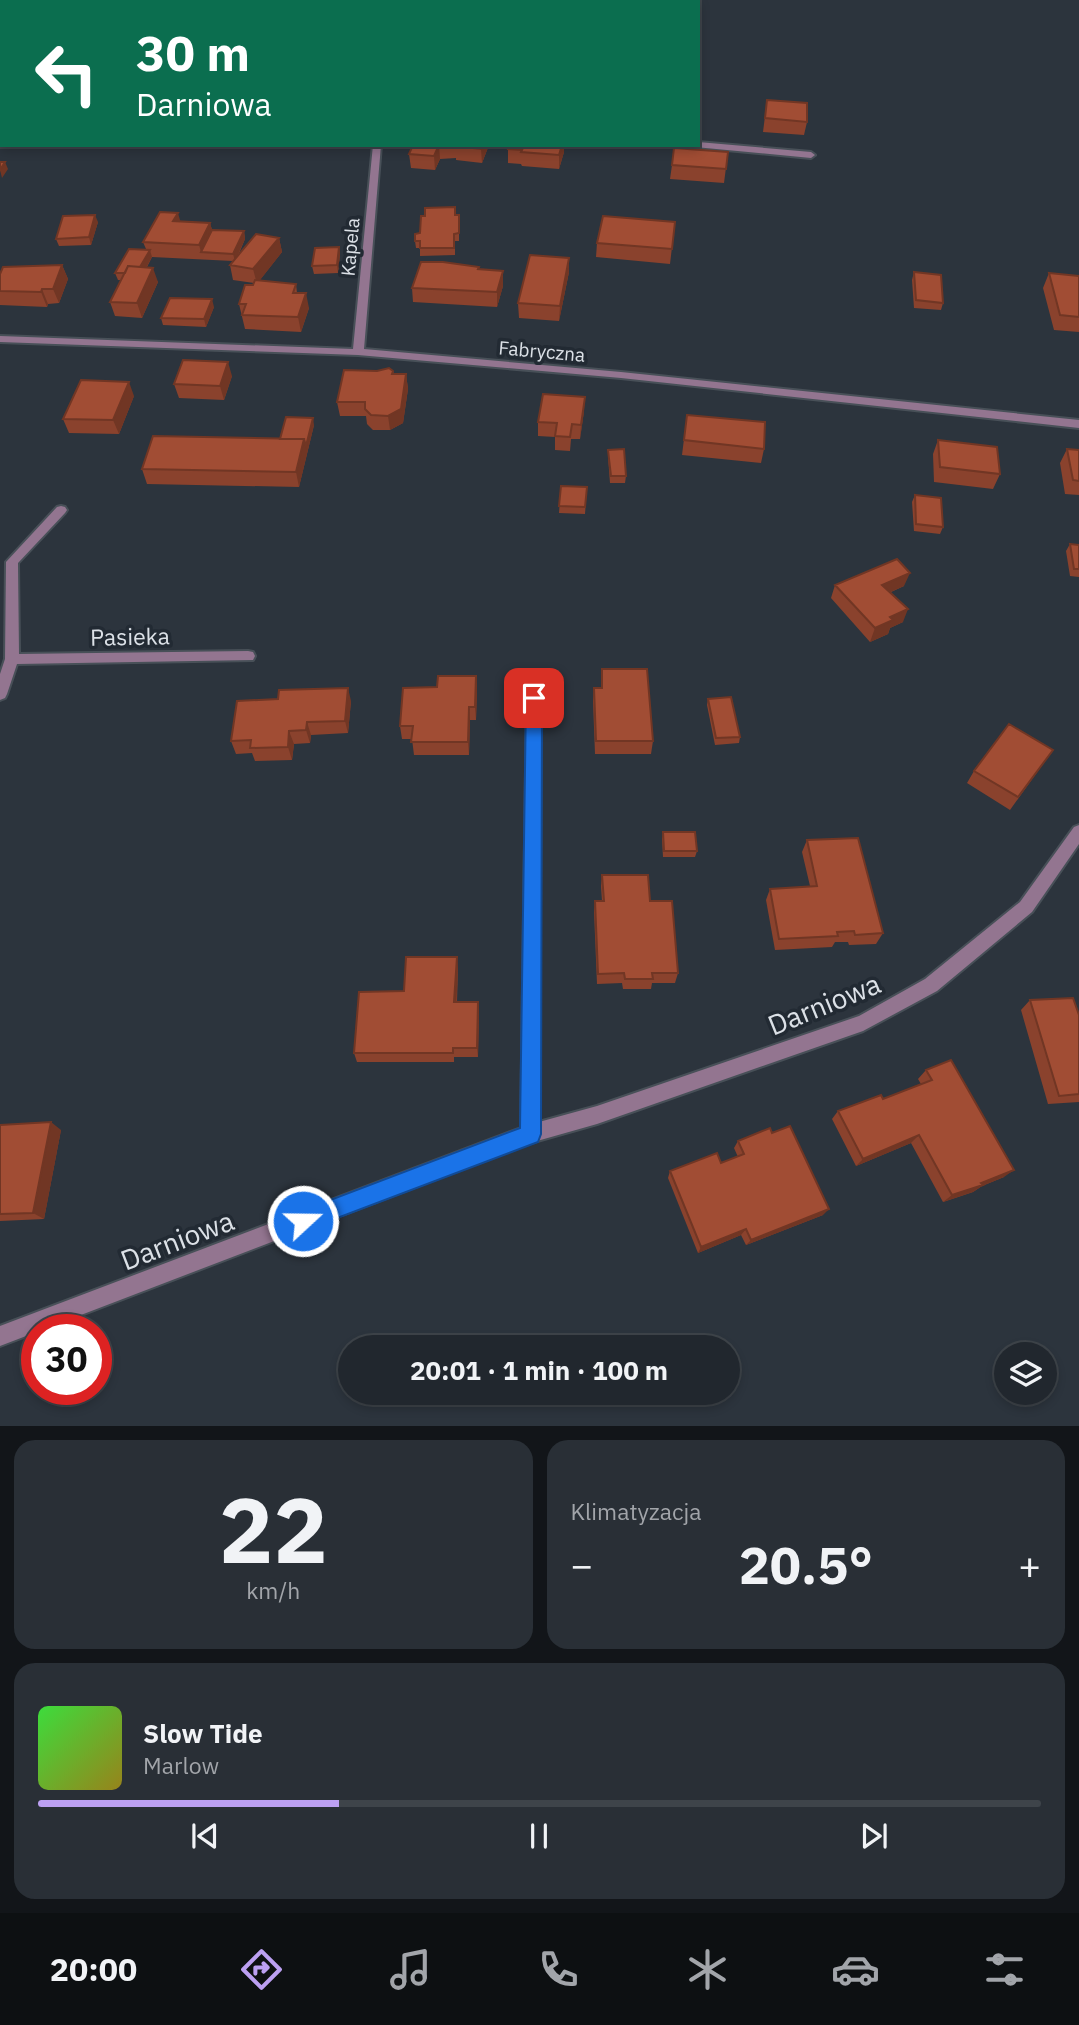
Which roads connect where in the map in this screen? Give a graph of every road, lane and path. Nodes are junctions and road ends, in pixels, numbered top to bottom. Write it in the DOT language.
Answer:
graph roads {
  1 [pos="700,145"];
  2 [pos="377,147"];
  3 [pos="811,155"];
  4 [pos="0,339"];
  5 [pos="358,352"];
  6 [pos="1079,424"];
  7 [pos="61,510"];
  8 [pos="248,656"];
  9 [pos="12,659"];
  10 [pos="0,694"];
  11 [pos="534,698"];
  12 [pos="1079,832"];
  13 [pos="530,1134"];
  14 [pos="0,1336"];
  1 -- 3 [label="street"];
  2 -- 5 [label="street, Kapela"];
  4 -- 5 [label="street, Fabryczna"];
  5 -- 6 [label="street, Fabryczna"];
  7 -- 9 [label="street"];
  8 -- 9 [label="street, Pasieka"];
  9 -- 10 [label="street"];
  11 -- 13 [label="street"];
  12 -- 13 [label="street, Darniowa"];
  13 -- 14 [label="street, Darniowa"];
}
